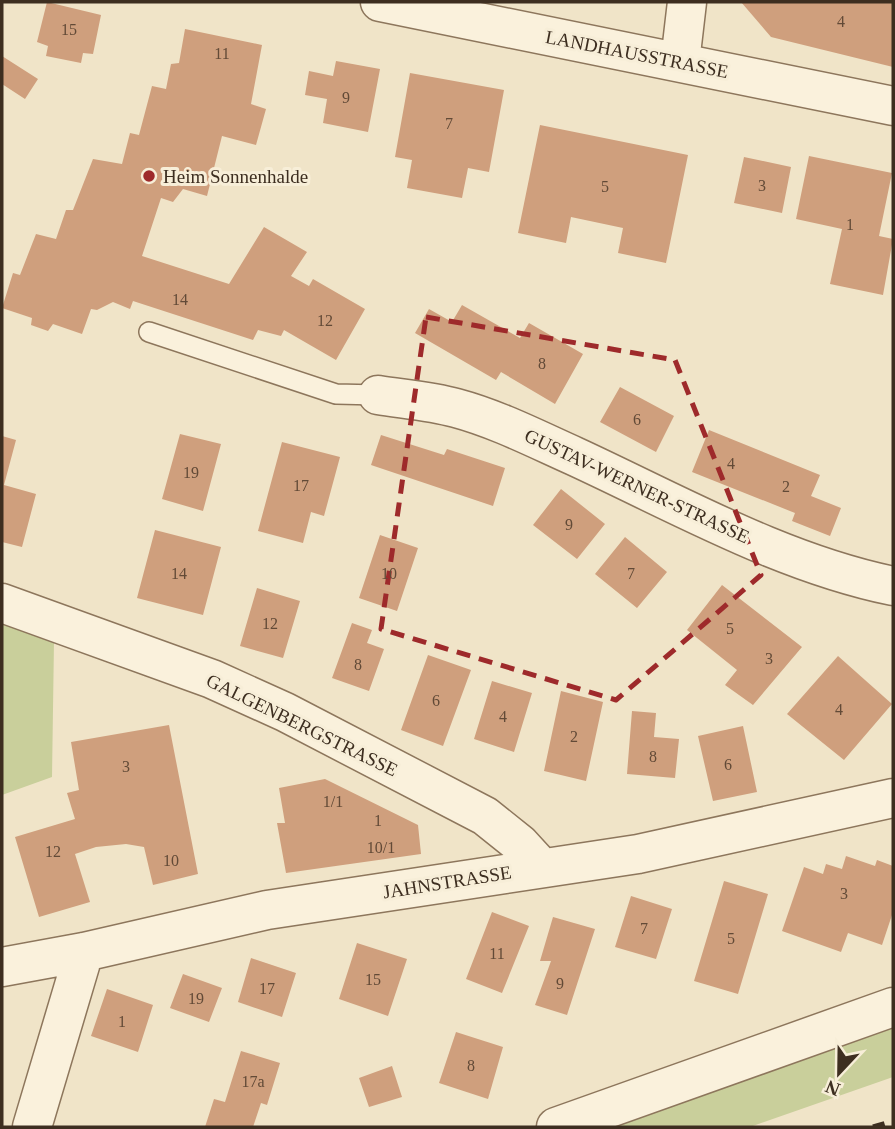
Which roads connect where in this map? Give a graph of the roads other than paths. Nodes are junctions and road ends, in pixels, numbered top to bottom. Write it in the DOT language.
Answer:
graph roads {
  1 [pos="380,2"];
  2 [pos="687,2"];
  3 [pos="680,62"];
  4 [pos="893,106"];
  5 [pos="149,332"];
  6 [pos="377,395"];
  7 [pos="893,586"];
  8 [pos="2,603"];
  9 [pos="893,799"];
  10 [pos="542,868"];
  11 [pos="84,952"];
  12 [pos="2,967"];
  13 [pos="893,1007"];
  14 [pos="32,1127"];
  15 [pos="556,1127"];
  1 -- 3 [label="street, LANDHAUSSTRASSE"];
  2 -- 3 [label="street"];
  3 -- 4 [label="street, LANDHAUSSTRASSE"];
  5 -- 6 [label="lane"];
  6 -- 7 [label="street, GUSTAV-WERNER-STRASSE"];
  8 -- 10 [label="street, GALGENBERGSTRASSE"];
  9 -- 10 [label="street, JAHNSTRASSE"];
  10 -- 11 [label="street, JAHNSTRASSE"];
  11 -- 12 [label="street, JAHNSTRASSE"];
  11 -- 14 [label="street"];
  13 -- 15 [label="street"];
}
